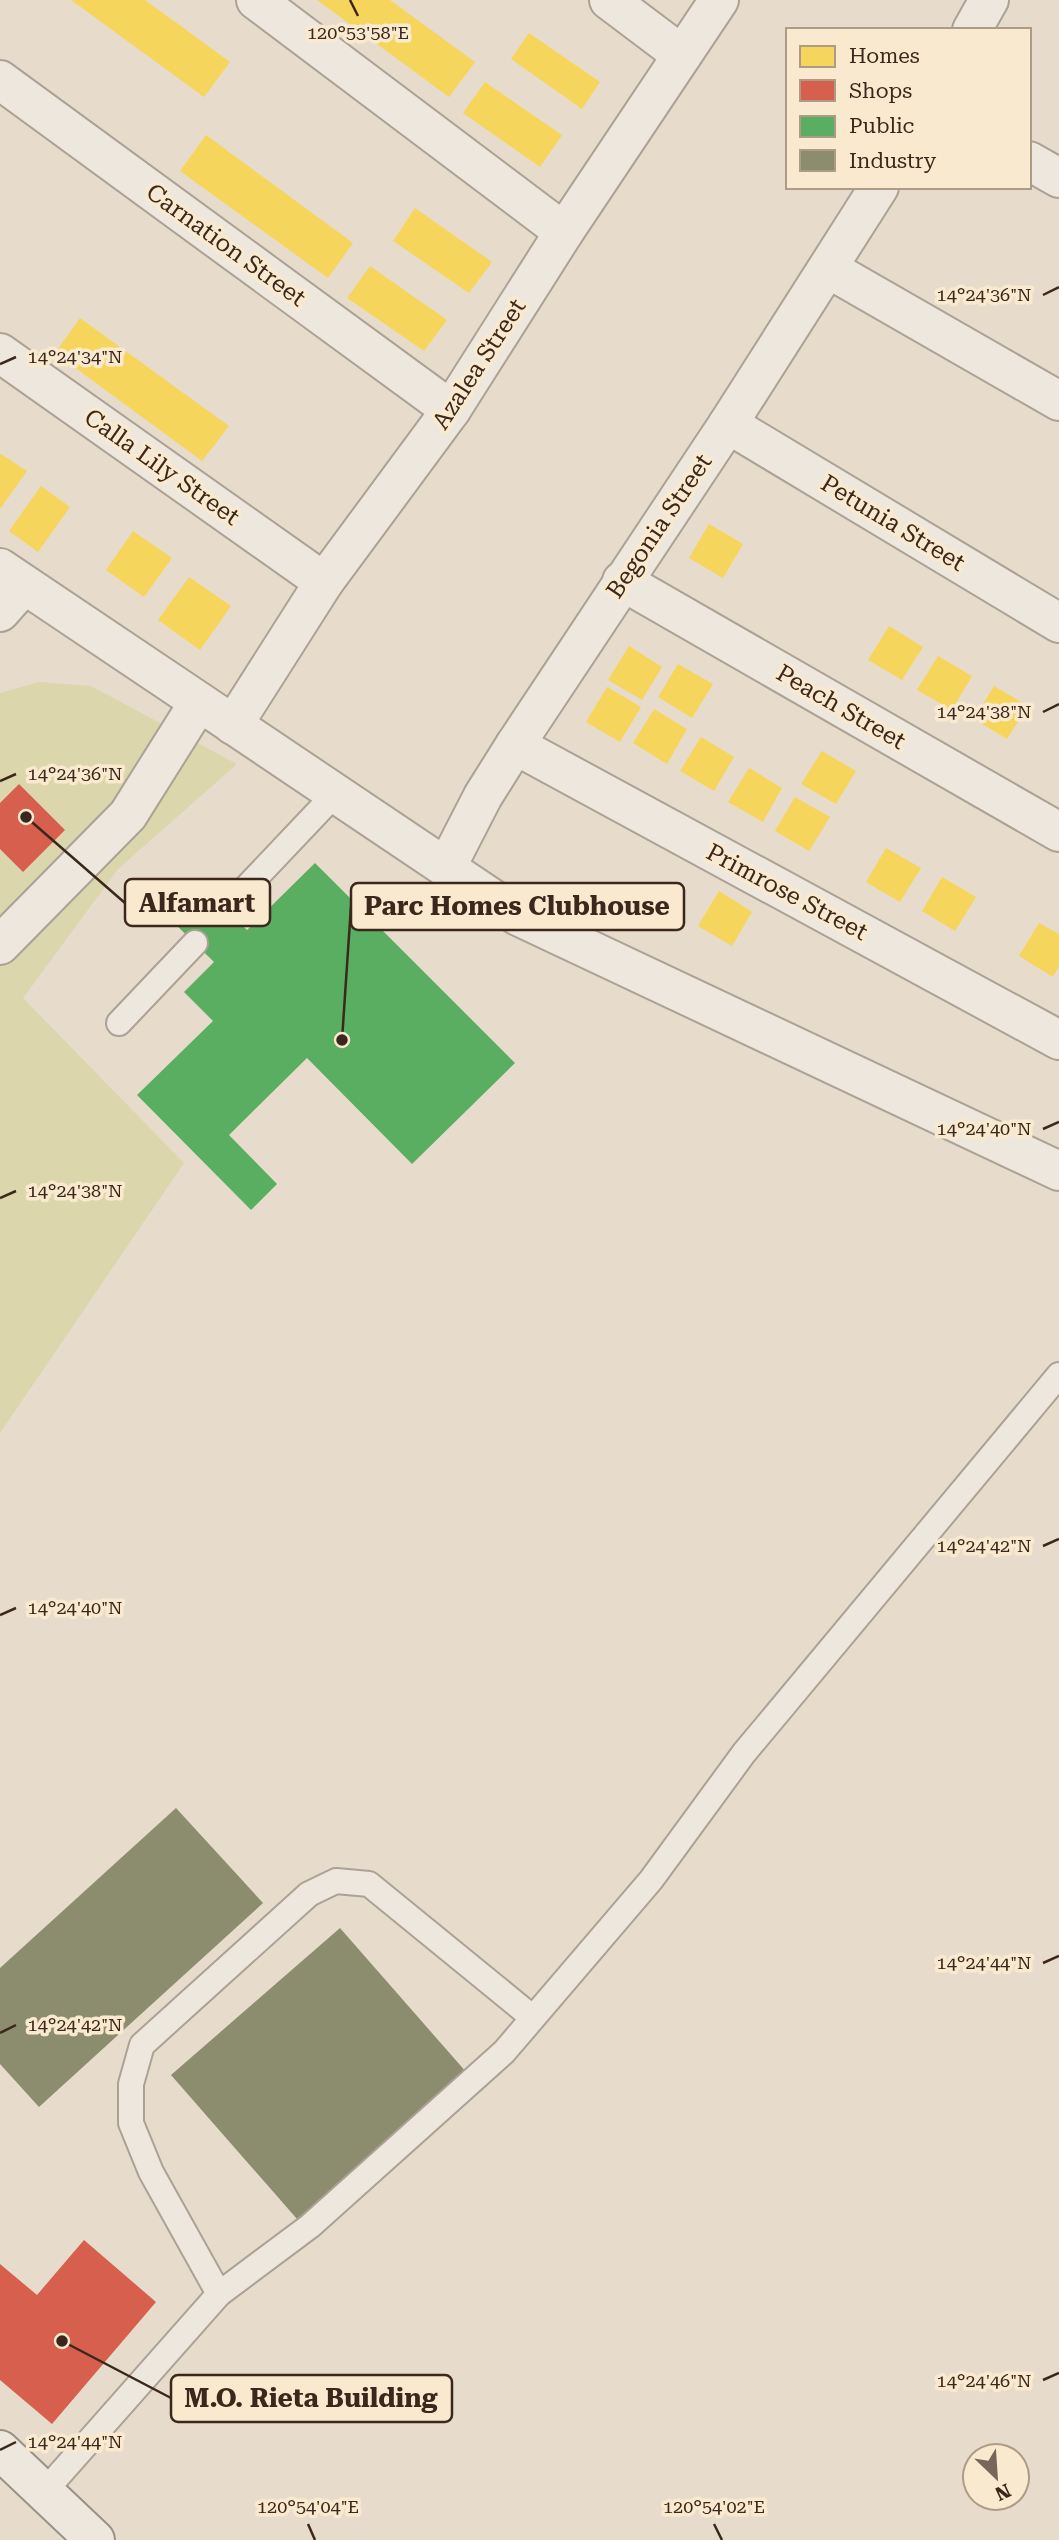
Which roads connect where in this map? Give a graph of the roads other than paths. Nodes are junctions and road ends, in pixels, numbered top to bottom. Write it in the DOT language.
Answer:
graph roads {
  1 [pos="256,0"];
  2 [pos="609,0"];
  3 [pos="719,0"];
  4 [pos="989,0"];
  5 [pos="973,28"];
  6 [pos="682,55"];
  7 [pos="0,80"];
  8 [pos="1031,162"];
  9 [pos="1059,178"];
  10 [pos="878,189"];
  11 [pos="564,232"];
  12 [pos="829,268"];
  13 [pos="0,353"];
  14 [pos="1059,401"];
  15 [pos="451,410"];
  16 [pos="728,424"];
  17 [pos="622,581"];
  18 [pos="324,582"];
  19 [pos="8,588"];
  20 [pos="1059,623"];
  21 [pos="199,702"];
  22 [pos="233,725"];
  23 [pos="515,745"];
  24 [pos="336,793"];
  25 [pos="1059,832"];
  26 [pos="446,868"];
  27 [pos="226,909"];
  28 [pos="194,943"];
  29 [pos="0,945"];
  30 [pos="119,1023"];
  31 [pos="1059,1040"];
  32 [pos="1059,1171"];
  33 [pos="1059,1375"];
  34 [pos="532,2017"];
  35 [pos="219,2294"];
  36 [pos="0,2451"];
  37 [pos="44,2492"];
  38 [pos="94,2540"];
  1 -- 11 [label="street"];
  2 -- 6 [label="street"];
  3 -- 6 [label="street, Azalea Street"];
  4 -- 5 [label="street"];
  6 -- 11 [label="street, Azalea Street"];
  7 -- 15 [label="street, Carnation Street"];
  8 -- 9 [label="street"];
  10 -- 12 [label="street, Begonia Street"];
  11 -- 15 [label="street, Azalea Street"];
  12 -- 14 [label="street"];
  12 -- 16 [label="street, Begonia Street"];
  13 -- 18 [label="street, Calla Lily Street"];
  15 -- 18 [label="street, Azalea Street"];
  16 -- 17 [label="street, Begonia Street"];
  16 -- 20 [label="street, Petunia Street"];
  17 -- 23 [label="street, Begonia Street"];
  17 -- 25 [label="street, Peach Street"];
  18 -- 22 [label="street, Azalea Street"];
  19 -- 21 [label="street"];
  21 -- 22 [label="street"];
  21 -- 29 [label="street"];
  22 -- 24 [label="street"];
  23 -- 26 [label="street, Begonia Street"];
  23 -- 31 [label="street, Primrose Street"];
  24 -- 26 [label="street"];
  24 -- 27 [label="lane"];
  26 -- 32 [label="street"];
  28 -- 30 [label="lane"];
  33 -- 34 [label="lane"];
  34 -- 35 [label="lane"];
  34 -- 35 [label="lane"];
  35 -- 37 [label="lane"];
  36 -- 37 [label="street"];
  37 -- 38 [label="street"];
}
